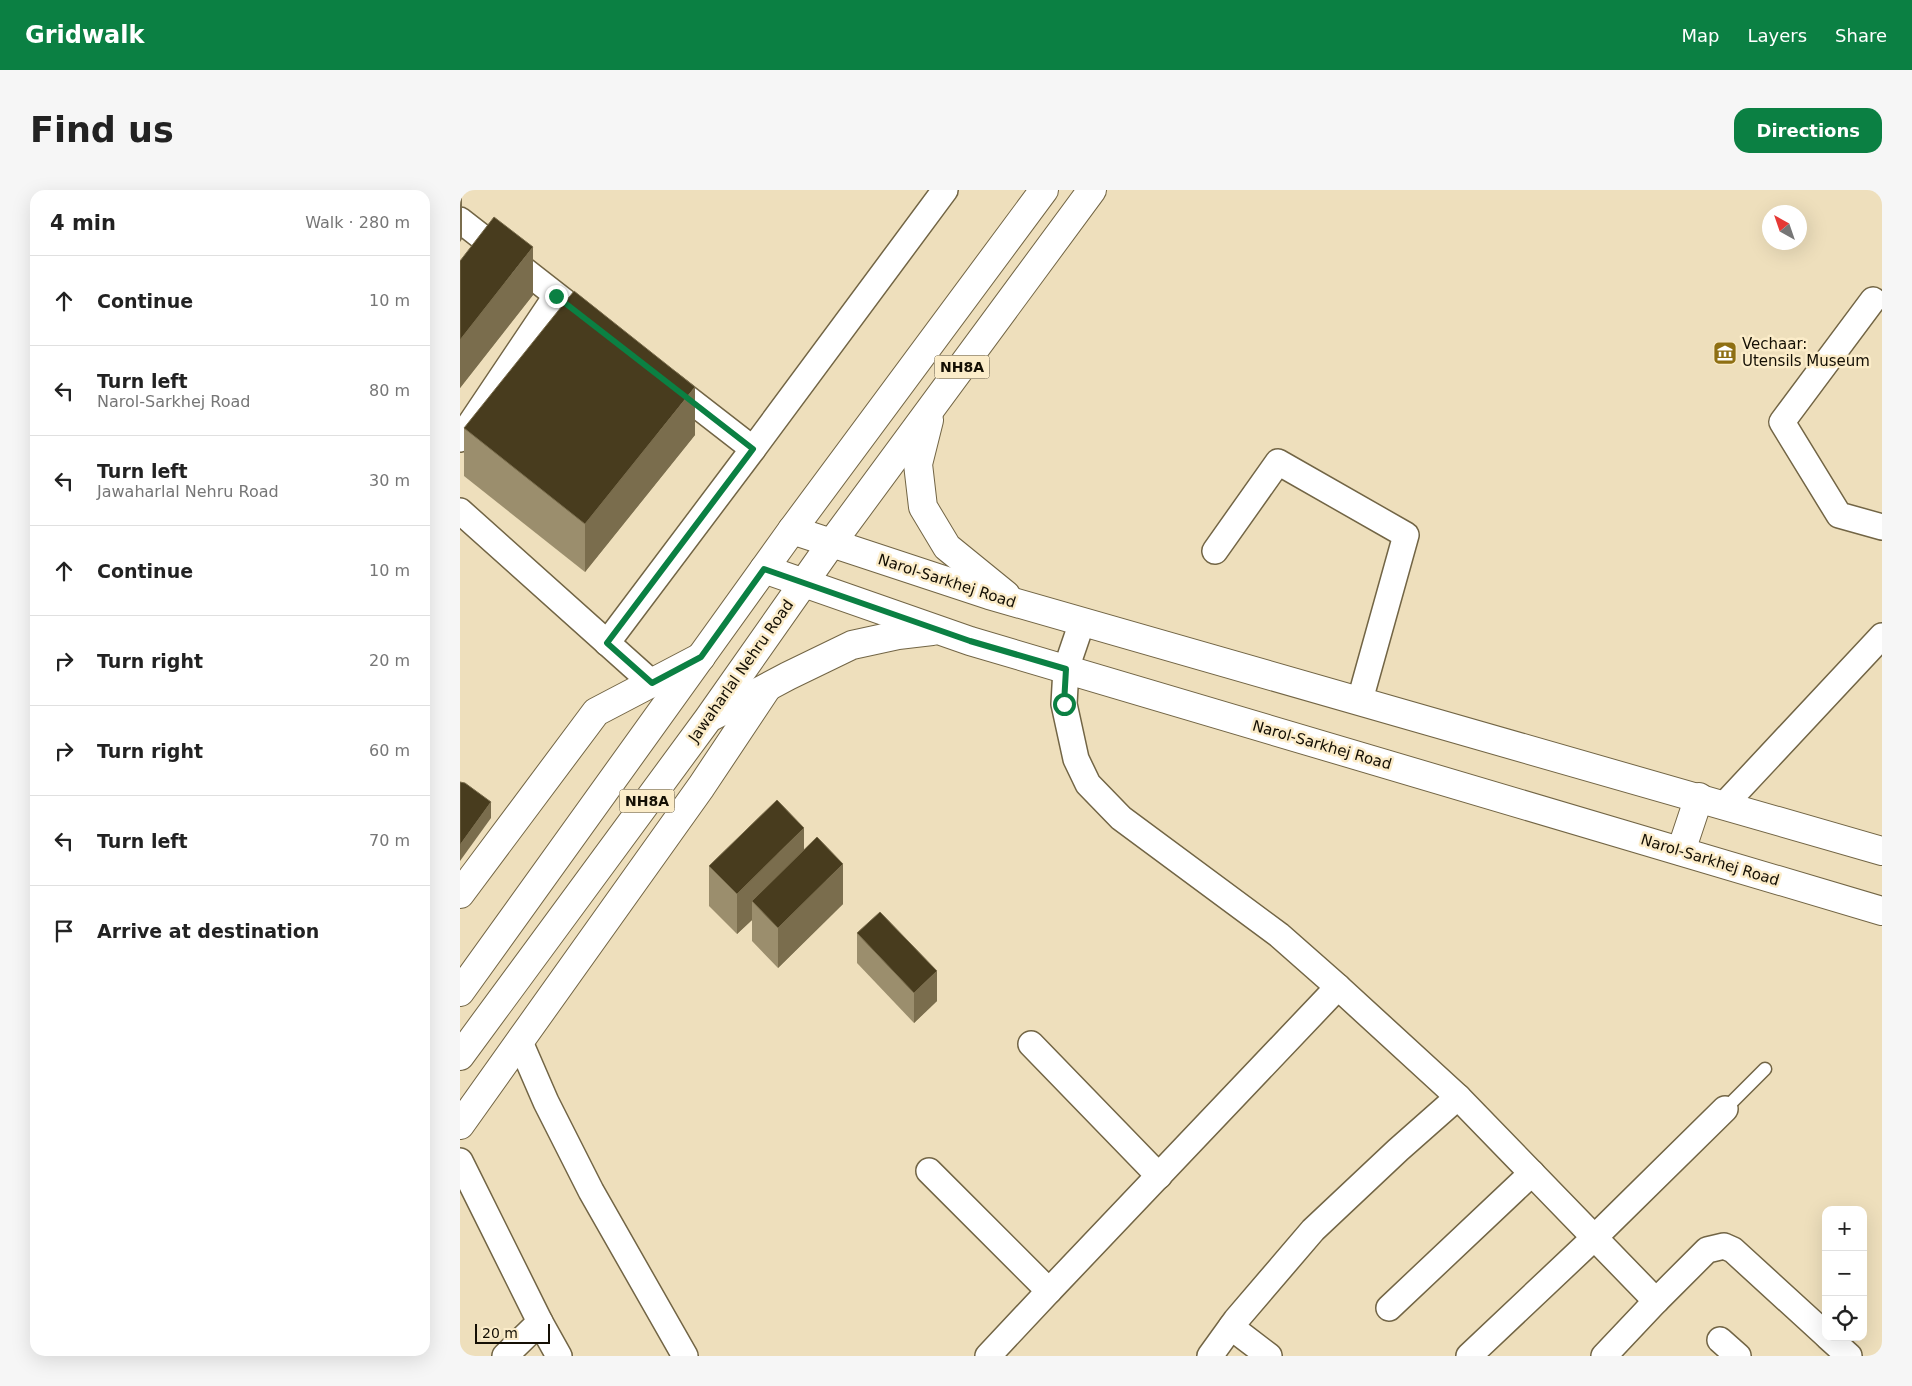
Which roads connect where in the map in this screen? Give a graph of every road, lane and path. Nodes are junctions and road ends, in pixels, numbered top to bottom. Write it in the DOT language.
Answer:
graph roads {
  1 [pos="945,190"];
  2 [pos="1044,190"];
  3 [pos="1092,190"];
  4 [pos="460,220"];
  5 [pos="556,296"];
  6 [pos="1873,300"];
  7 [pos="611,339"];
  8 [pos="650,369"];
  9 [pos="933,406"];
  10 [pos="460,438"];
  11 [pos="753,449"];
  12 [pos="460,511"];
  13 [pos="1882,527"];
  14 [pos="792,530"];
  15 [pos="831,544"];
  16 [pos="1215,550"];
  17 [pos="764,569"];
  18 [pos="804,583"];
  19 [pos="1017,603"];
  20 [pos="1082,622"];
  21 [pos="938,630"];
  22 [pos="1882,636"];
  23 [pos="607,643"];
  24 [pos="701,657"];
  25 [pos="1066,669"];
  26 [pos="652,683"];
  27 [pos="767,688"];
  28 [pos="1360,700"];
  29 [pos="708,719"];
  30 [pos="1711,801"];
  31 [pos="1680,851"];
  32 [pos="1882,851"];
  33 [pos="460,894"];
  34 [pos="1882,911"];
  35 [pos="1338,987"];
  36 [pos="460,992"];
  37 [pos="520,1042"];
  38 [pos="1031,1044"];
  39 [pos="460,1056"];
  40 [pos="1766,1069"];
  41 [pos="1458,1097"];
  42 [pos="1725,1109"];
  43 [pos="460,1125"];
  44 [pos="460,1161"];
  45 [pos="929,1172"];
  46 [pos="1532,1172"];
  47 [pos="1159,1176"];
  48 [pos="1595,1237"];
  49 [pos="1049,1291"];
  50 [pos="1656,1301"];
  51 [pos="1389,1308"];
  52 [pos="540,1322"];
  53 [pos="1231,1327"];
  54 [pos="1838,1348"];
  55 [pos="505,1356"];
  56 [pos="559,1356"];
  57 [pos="685,1356"];
  58 [pos="988,1356"];
  59 [pos="1210,1356"];
  60 [pos="1269,1356"];
  61 [pos="1469,1356"];
  62 [pos="1604,1356"];
  1 -- 11 [label="street"];
  2 -- 14 [label="main road, NH8A"];
  3 -- 9 [label="main road, Jawaharlal Nehru Road / NH8A"];
  4 -- 5 [label="street"];
  5 -- 7 [label="street"];
  5 -- 10 [label="street"];
  6 -- 13 [label="street"];
  8 -- 11 [label="street"];
  9 -- 15 [label="main road, Jawaharlal Nehru Road / NH8A"];
  9 -- 19 [label="main road"];
  11 -- 23 [label="street"];
  12 -- 23 [label="street"];
  14 -- 15 [label="main road, Narol-Sarkhej Road"];
  14 -- 17 [label="main road, NH8A"];
  15 -- 18 [label="main road, Jawaharlal Nehru Road / NH8A"];
  15 -- 19 [label="main road, Narol-Sarkhej Road"];
  16 -- 28 [label="street"];
  17 -- 18 [label="main road, Narol-Sarkhej Road"];
  17 -- 24 [label="main road, NH8A"];
  18 -- 21 [label="main road, Narol-Sarkhej Road"];
  18 -- 29 [label="main road, Jawaharlal Nehru Road / NH8A"];
  19 -- 20 [label="main road, Narol-Sarkhej Road"];
  20 -- 25 [label="street"];
  20 -- 28 [label="main road, Narol-Sarkhej Road"];
  21 -- 25 [label="main road, Narol-Sarkhej Road"];
  21 -- 27 [label="main road"];
  22 -- 30 [label="street"];
  23 -- 26 [label="street"];
  24 -- 26 [label="main road"];
  24 -- 36 [label="main road, NH8A"];
  25 -- 31 [label="main road, Narol-Sarkhej Road"];
  25 -- 35 [label="street"];
  26 -- 33 [label="main road"];
  27 -- 29 [label="main road"];
  27 -- 37 [label="main road"];
  28 -- 30 [label="main road, Narol-Sarkhej Road"];
  29 -- 39 [label="main road, Jawaharlal Nehru Road / NH8A"];
  30 -- 31 [label="main road"];
  30 -- 32 [label="main road, Narol-Sarkhej Road"];
  31 -- 34 [label="main road, Narol-Sarkhej Road"];
  35 -- 41 [label="street"];
  35 -- 47 [label="street"];
  37 -- 43 [label="main road"];
  37 -- 57 [label="street"];
  38 -- 47 [label="street"];
  40 -- 42 [label="lane"];
  41 -- 46 [label="street"];
  41 -- 53 [label="street"];
  42 -- 48 [label="street"];
  44 -- 52 [label="street"];
  45 -- 49 [label="street"];
  46 -- 48 [label="street"];
  46 -- 51 [label="street"];
  47 -- 49 [label="street"];
  48 -- 50 [label="street"];
  48 -- 61 [label="street"];
  49 -- 58 [label="street"];
  50 -- 54 [label="street"];
  50 -- 62 [label="street"];
  52 -- 55 [label="street"];
  52 -- 56 [label="street"];
  53 -- 59 [label="street"];
  53 -- 60 [label="street"];
}
